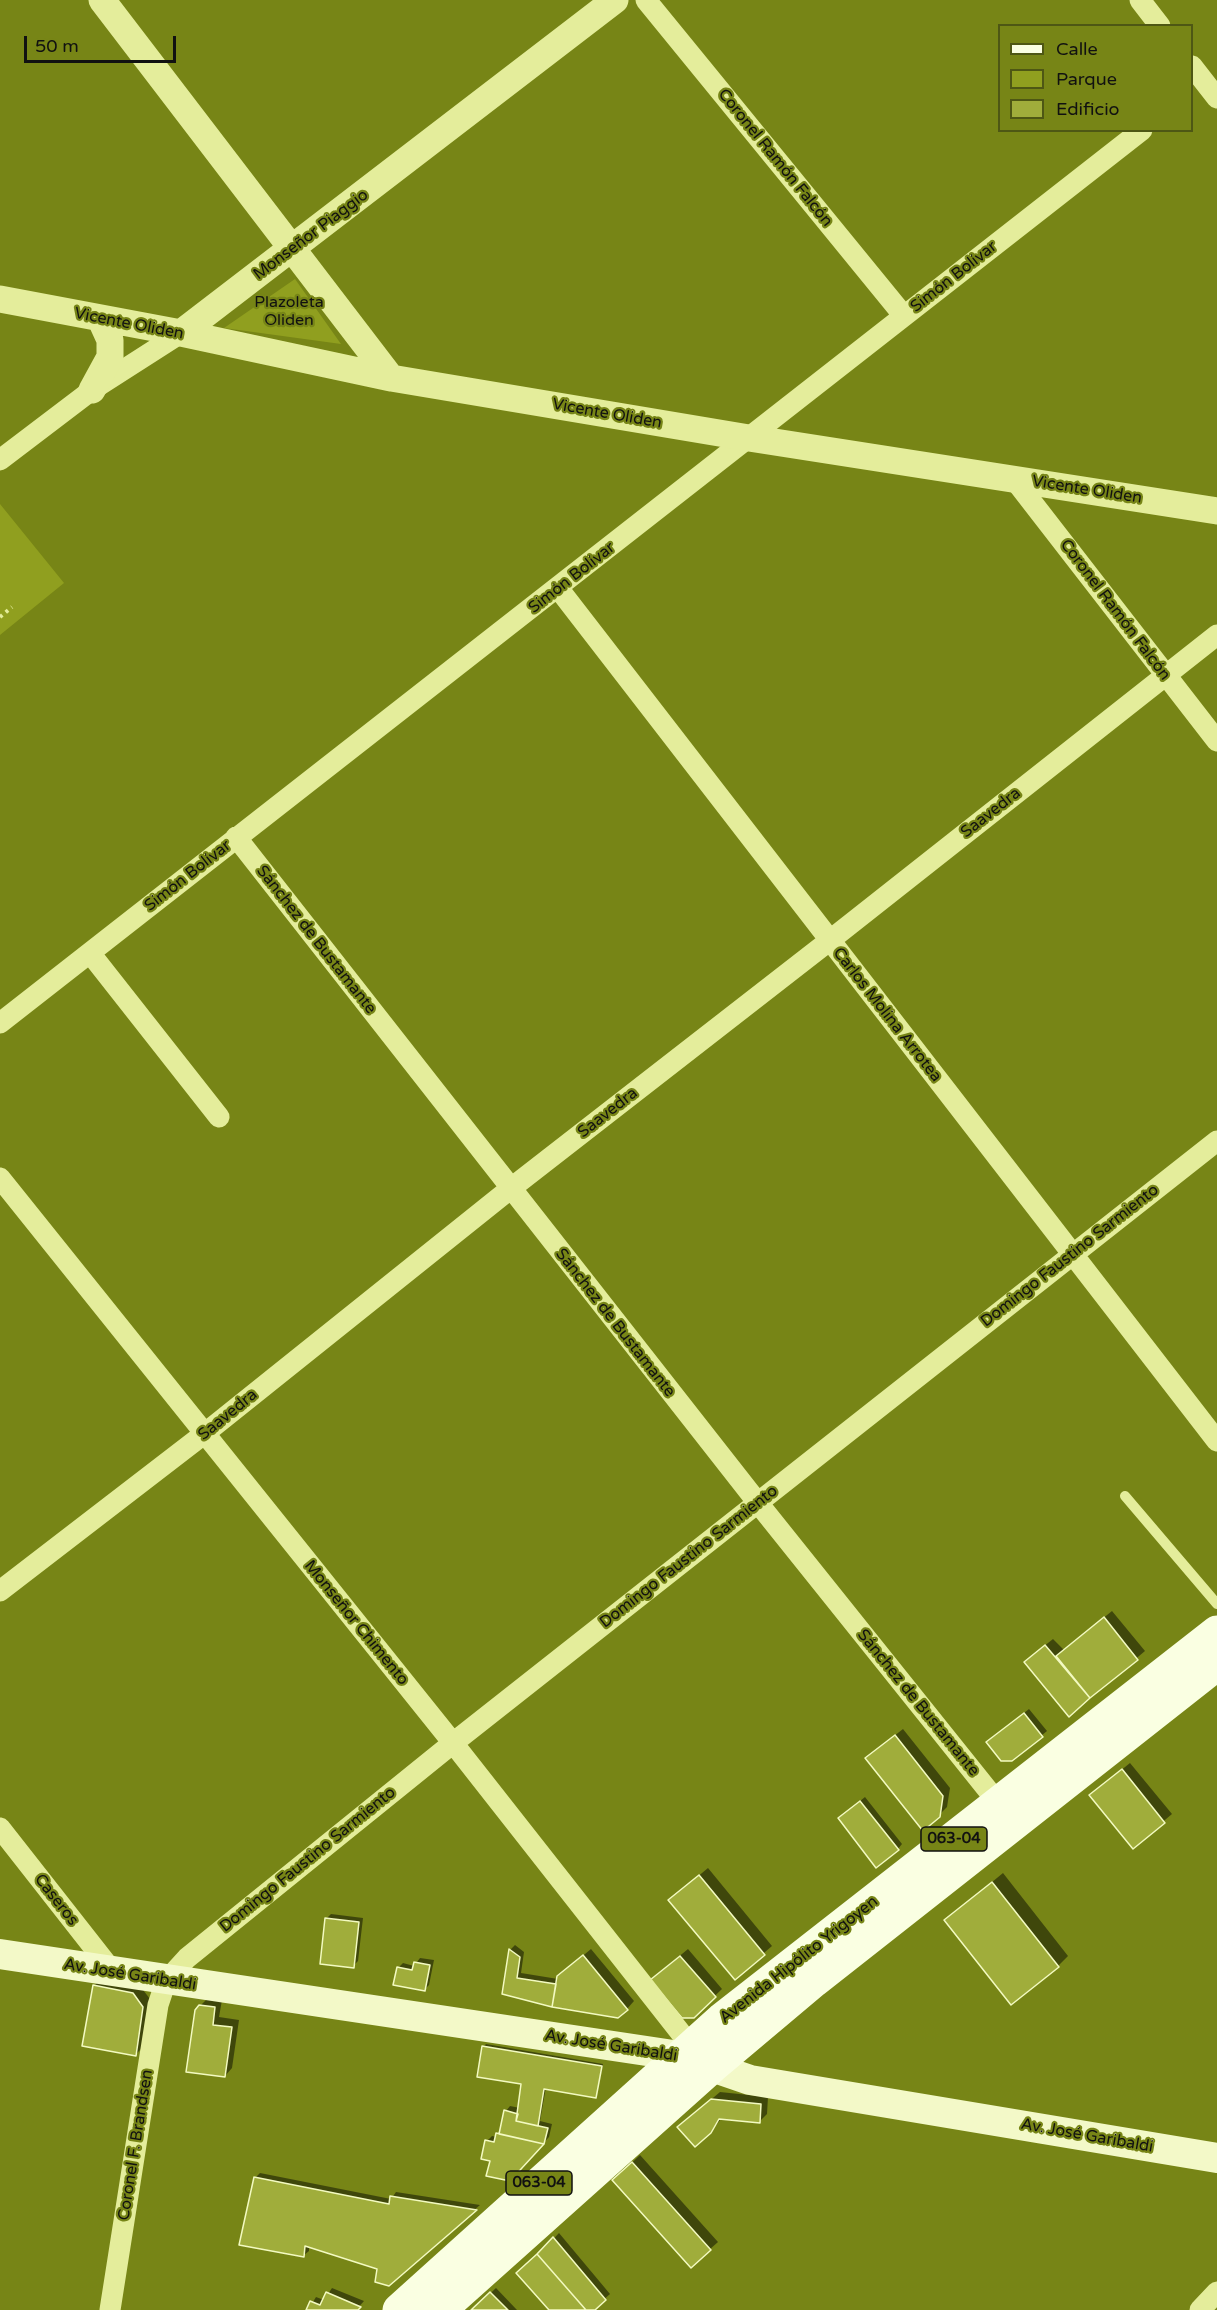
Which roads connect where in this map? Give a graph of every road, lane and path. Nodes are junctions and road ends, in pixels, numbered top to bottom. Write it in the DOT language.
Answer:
graph roads {
  1 [pos="102,0"];
  2 [pos="615,0"];
  3 [pos="646,0"];
  4 [pos="1140,0"];
  5 [pos="1158,24"];
  6 [pos="1193,68"];
  7 [pos="1207,86"];
  8 [pos="1139,132"];
  9 [pos="292,249"];
  10 [pos="0,299"];
  11 [pos="904,316"];
  12 [pos="100,318"];
  13 [pos="181,333"];
  14 [pos="391,378"];
  15 [pos="92,390"];
  16 [pos="749,438"];
  17 [pos="0,460"];
  18 [pos="1014,478"];
  19 [pos="1217,511"];
  20 [pos="558,588"];
  21 [pos="12,607"];
  22 [pos="0,617"];
  23 [pos="1217,635"];
  24 [pos="1166,676"];
  25 [pos="1217,741"];
  26 [pos="236,837"];
  27 [pos="829,941"];
  28 [pos="90,953"];
  29 [pos="0,1023"];
  30 [pos="219,1117"];
  31 [pos="1217,1140"];
  32 [pos="0,1178"];
  33 [pos="510,1189"];
  34 [pos="1074,1254"];
  35 [pos="204,1434"];
  36 [pos="1217,1440"];
  37 [pos="1125,1496"];
  38 [pos="758,1503"];
  39 [pos="0,1591"];
  40 [pos="1217,1604"];
  41 [pos="1217,1632"];
  42 [pos="1217,1664"];
  43 [pos="453,1743"];
  44 [pos="999,1804"];
  45 [pos="0,1828"];
  46 [pos="0,1954"];
  47 [pos="113,1972"];
  48 [pos="166,1981"];
  49 [pos="695,2056"];
  50 [pos="1217,2158"];
  51 [pos="1217,2292"];
  52 [pos="110,2310"];
  53 [pos="399,2310"];
  54 [pos="440,2310"];
  55 [pos="1200,2310"];
  1 -- 9 [label="street"];
  2 -- 9 [label="street, Monseñor Piaggio"];
  3 -- 11 [label="street, Coronel Ramón Falcón"];
  4 -- 5 [label="street"];
  6 -- 7 [label="street"];
  8 -- 11 [label="street, Simón Bolívar"];
  9 -- 13 [label="street, Monseñor Piaggio"];
  9 -- 14 [label="street"];
  10 -- 12 [label="street, Vicente Oliden"];
  11 -- 16 [label="street, Simón Bolívar"];
  12 -- 13 [label="street, Vicente Oliden"];
  12 -- 15 [label="street"];
  13 -- 14 [label="street, Vicente Oliden"];
  13 -- 15 [label="street, Monseñor Piaggio"];
  14 -- 16 [label="street, Vicente Oliden"];
  15 -- 17 [label="street, Monseñor Piaggio"];
  16 -- 18 [label="street, Vicente Oliden"];
  16 -- 20 [label="street, Simón Bolívar"];
  18 -- 19 [label="street, Vicente Oliden"];
  18 -- 24 [label="street, Coronel Ramón Falcón"];
  20 -- 26 [label="street, Simón Bolívar"];
  20 -- 27 [label="street, Carlos Molina Arrotea"];
  21 -- 22 [label="path"];
  23 -- 24 [label="street, Saavedra"];
  24 -- 25 [label="street, Coronel Ramón Falcón"];
  24 -- 27 [label="street, Saavedra"];
  26 -- 28 [label="street, Simón Bolívar"];
  26 -- 33 [label="street, Sánchez de Bustamante"];
  27 -- 33 [label="street, Saavedra"];
  27 -- 34 [label="street, Carlos Molina Arrotea"];
  28 -- 29 [label="street, Simón Bolívar"];
  28 -- 30 [label="street"];
  31 -- 34 [label="street, Domingo Faustino Sarmiento"];
  32 -- 35 [label="street, Monseñor Chimento"];
  33 -- 35 [label="street, Saavedra"];
  33 -- 38 [label="street, Sánchez de Bustamante"];
  34 -- 36 [label="street, Carlos Molina Arrotea"];
  34 -- 38 [label="street, Domingo Faustino Sarmiento"];
  35 -- 39 [label="street, Saavedra"];
  35 -- 43 [label="street, Monseñor Chimento"];
  37 -- 40 [label="lane"];
  38 -- 43 [label="street, Domingo Faustino Sarmiento"];
  38 -- 44 [label="street, Sánchez de Bustamante"];
  41 -- 44 [label="main road, Avenida Hipólito Yrigoyen / 063-04"];
  42 -- 49 [label="main road, Avenida Hipólito Yrigoyen / 063-04"];
  43 -- 48 [label="street, Domingo Faustino Sarmiento"];
  43 -- 49 [label="street, Monseñor Chimento"];
  44 -- 49 [label="main road, Avenida Hipólito Yrigoyen / 063-04"];
  45 -- 47 [label="street, Caseros"];
  46 -- 47 [label="main road, Av. José Garibaldi"];
  47 -- 48 [label="main road, Av. José Garibaldi"];
  48 -- 49 [label="main road, Av. José Garibaldi"];
  48 -- 52 [label="street, Coronel F. Brandsen"];
  49 -- 50 [label="main road, Av. José Garibaldi"];
  49 -- 53 [label="main road, Avenida Hipólito Yrigoyen / 063-04"];
  49 -- 54 [label="main road, Avenida Hipólito Yrigoyen / 063-04"];
  51 -- 55 [label="street"];
}
